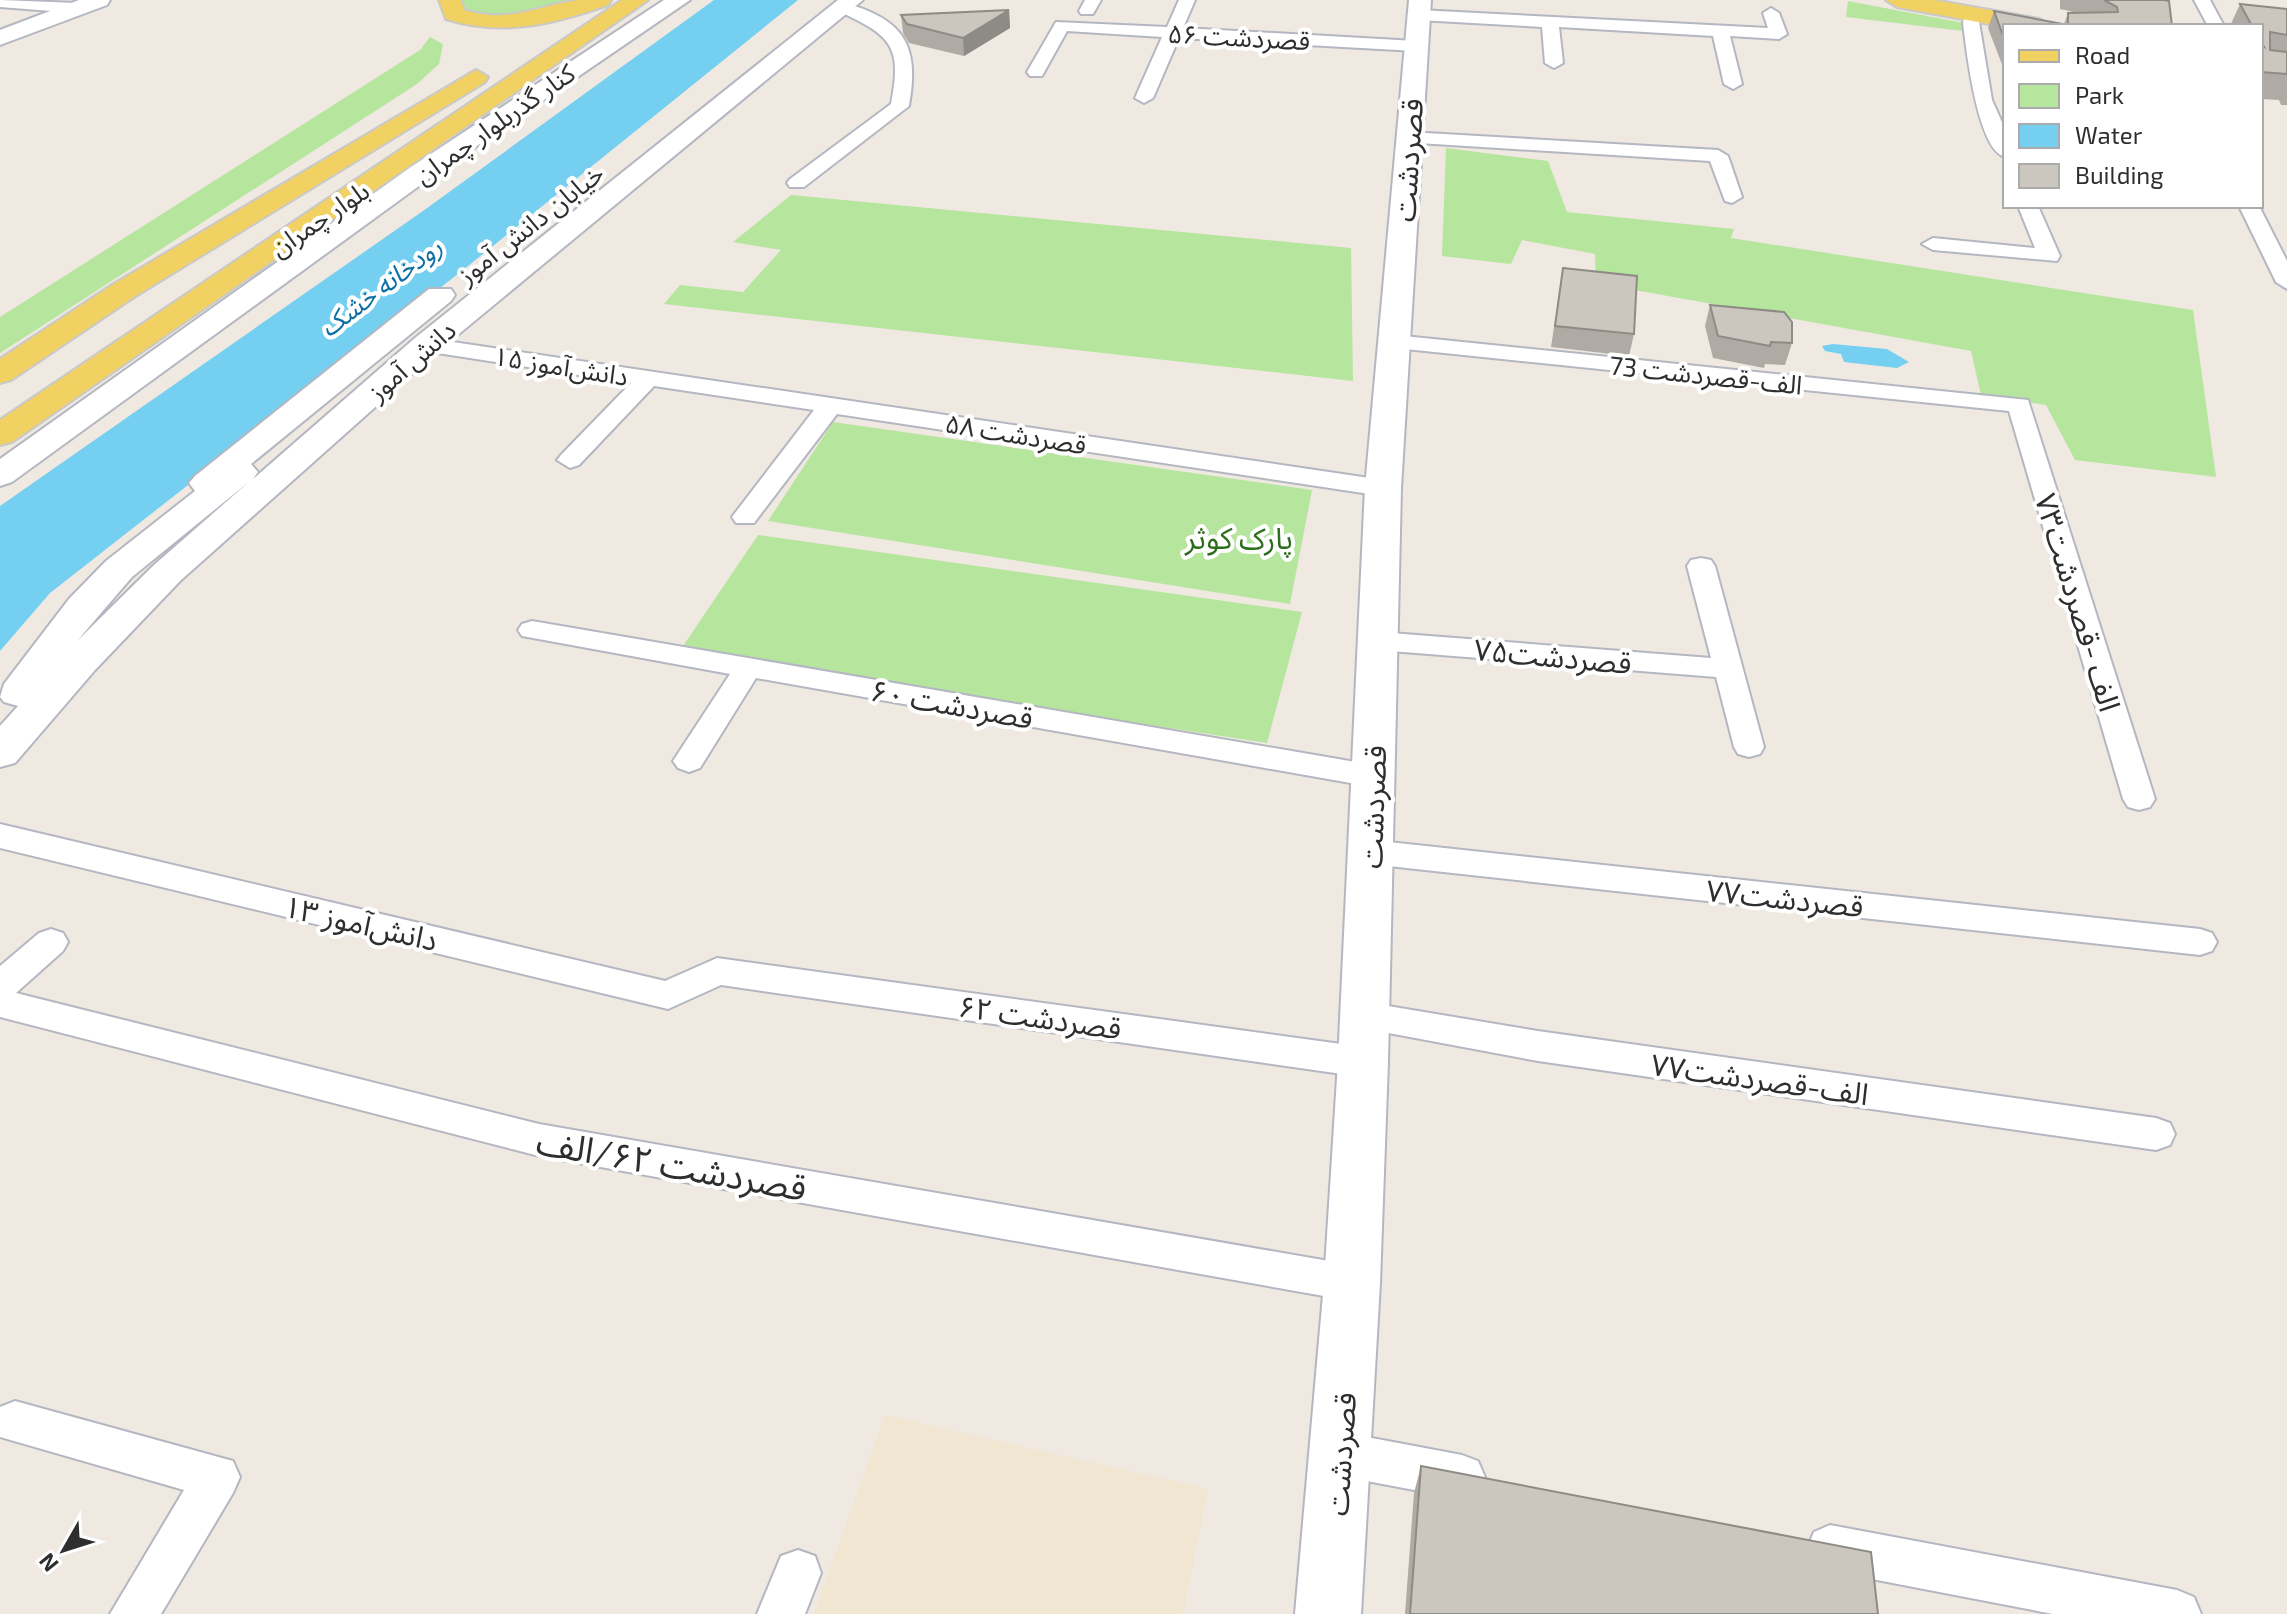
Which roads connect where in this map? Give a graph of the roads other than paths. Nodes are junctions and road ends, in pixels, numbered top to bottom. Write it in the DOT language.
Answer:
graph roads {
  1 [pos="99,0"];
  2 [pos="450,0"];
  3 [pos="600,0"];
  4 [pos="637,0"];
  5 [pos="657,0"];
  6 [pos="679,0"];
  7 [pos="1187,0"];
  8 [pos="1897,0"];
  9 [pos="2202,0"];
  10 [pos="0,2"];
  11 [pos="50,2"];
  12 [pos="835,2"];
  13 [pos="1962,4"];
  14 [pos="77,8"];
  15 [pos="1771,13"];
  16 [pos="1419,20"];
  17 [pos="1550,22"];
  18 [pos="2047,22"];
  19 [pos="2215,24"];
  20 [pos="1720,31"];
  21 [pos="6,32"];
  22 [pos="1172,32"];
  23 [pos="452,37"];
  24 [pos="1554,63"];
  25 [pos="1036,72"];
  26 [pos="1733,84"];
  27 [pos="1144,98"];
  28 [pos="433,103"];
  29 [pos="479,108"];
  30 [pos="1409,138"];
  31 [pos="2003,146"];
  32 [pos="580,183"];
  33 [pos="797,183"];
  34 [pos="1732,197"];
  35 [pos="2029,208"];
  36 [pos="2250,208"];
  37 [pos="1933,244"];
  38 [pos="458,280"];
  39 [pos="2287,282"];
  40 [pos="1394,342"];
  41 [pos="426,345"];
  42 [pos="0,373"];
  43 [pos="649,378"];
  44 [pos="831,405"];
  45 [pos="2019,405"];
  46 [pos="0,435"];
  47 [pos="570,460"];
  48 [pos="0,475"];
  49 [pos="1383,488"];
  50 [pos="745,517"];
  51 [pos="1701,566"];
  52 [pos="74,606"];
  53 [pos="532,630"];
  54 [pos="1378,641"];
  55 [pos="748,668"];
  56 [pos="1729,669"];
  57 [pos="0,679"];
  58 [pos="0,718"];
  59 [pos="1749,747"];
  60 [pos="0,753"];
  61 [pos="689,761"];
  62 [pos="1373,776"];
  63 [pos="2139,799"];
  64 [pos="0,836"];
  65 [pos="1370,852"];
  66 [pos="51,942"];
  67 [pos="2200,942"];
  68 [pos="717,971"];
  69 [pos="0,987"];
  70 [pos="0,1003"];
  71 [pos="1364,1016"];
  72 [pos="1363,1062"];
  73 [pos="2156,1134"];
  74 [pos="1352,1283"];
  75 [pos="15,1422"];
  76 [pos="1340,1454"];
  77 [pos="1511,1486"];
  78 [pos="1790,1540"];
  79 [pos="134,1614"];
  80 [pos="1328,1614"];
  81 [pos="2177,1614"];
  1 -- 14 [label="main road"];
  2 -- 3 [label="main road"];
  3 -- 28 [label="main road, بلوار چمران"];
  4 -- 29 [label="main road, بلوار چمران"];
  5 -- 29 [label="main road"];
  6 -- 48 [label="main road, کنار گذربلوار چمران"];
  7 -- 22 [label="street"];
  8 -- 13 [label="main road"];
  9 -- 19 [label="street"];
  10 -- 11 [label="street"];
  11 -- 14 [label="street"];
  12 -- 32 [label="main road, خیابان دانش آموز"];
  12 -- 33 [label="street"];
  12 -- 41 [label="main road, دانش آموز"];
  12 -- 52 [label="main road, خیابان دانش آموز"];
  13 -- 18 [label="main road"];
  13 -- 31 [label="street"];
  14 -- 21 [label="main road"];
  15 -- 20 [label="street, ۵۶ قصردشت"];
  16 -- 17 [label="street, ۵۶ قصردشت"];
  16 -- 22 [label="street, ۵۶ قصردشت"];
  16 -- 30 [label="main road, قصردشت"];
  17 -- 20 [label="street, ۵۶ قصردشت"];
  17 -- 24 [label="street"];
  20 -- 26 [label="street"];
  22 -- 25 [label="street, ۵۶ قصردشت"];
  22 -- 27 [label="street"];
  23 -- 28 [label="main road"];
  28 -- 42 [label="main road, بلوار چمران"];
  29 -- 46 [label="main road, بلوار چمران"];
  30 -- 34 [label="street"];
  30 -- 40 [label="main road, قصردشت"];
  35 -- 37 [label="street"];
  36 -- 39 [label="street"];
  38 -- 52 [label="main road, خیابان دانش آموز"];
  40 -- 45 [label="street, 73 الف-قصردشت"];
  40 -- 49 [label="main road, قصردشت"];
  41 -- 43 [label="street, دانش‌آموز ۱۵"];
  41 -- 60 [label="main road, دانش آموز"];
  43 -- 44 [label="street, قصردشت ۵۸"];
  43 -- 47 [label="street"];
  44 -- 49 [label="street, قصردشت ۵۸"];
  44 -- 50 [label="street"];
  45 -- 63 [label="street, الف -قصردشت۷۳"];
  49 -- 54 [label="main road, قصردشت"];
  51 -- 56 [label="street"];
  52 -- 57 [label="main road"];
  52 -- 58 [label="main road"];
  53 -- 55 [label="street, ۶۰ قصردشت"];
  54 -- 56 [label="street, قصردشت۷۵"];
  54 -- 62 [label="main road, قصردشت"];
  55 -- 61 [label="street"];
  55 -- 62 [label="street, ۶۰ قصردشت"];
  56 -- 59 [label="street"];
  62 -- 65 [label="main road, قصردشت"];
  64 -- 68 [label="street, دانش‌آموز ۱۳"];
  65 -- 67 [label="street, قصردشت۷۷"];
  65 -- 71 [label="main road, قصردشت"];
  66 -- 69 [label="street"];
  68 -- 72 [label="street, قصردشت ۶۲"];
  70 -- 74 [label="street, قصردشت ۶۲/الف"];
  71 -- 72 [label="main road, قصردشت"];
  71 -- 73 [label="street, ۷۷الف-قصردشت"];
  72 -- 74 [label="main road, قصردشت"];
  74 -- 76 [label="main road, قصردشت"];
  75 -- 79 [label="street"];
  76 -- 77 [label="street"];
  76 -- 80 [label="main road, قصردشت"];
  78 -- 81 [label="street"];
}
